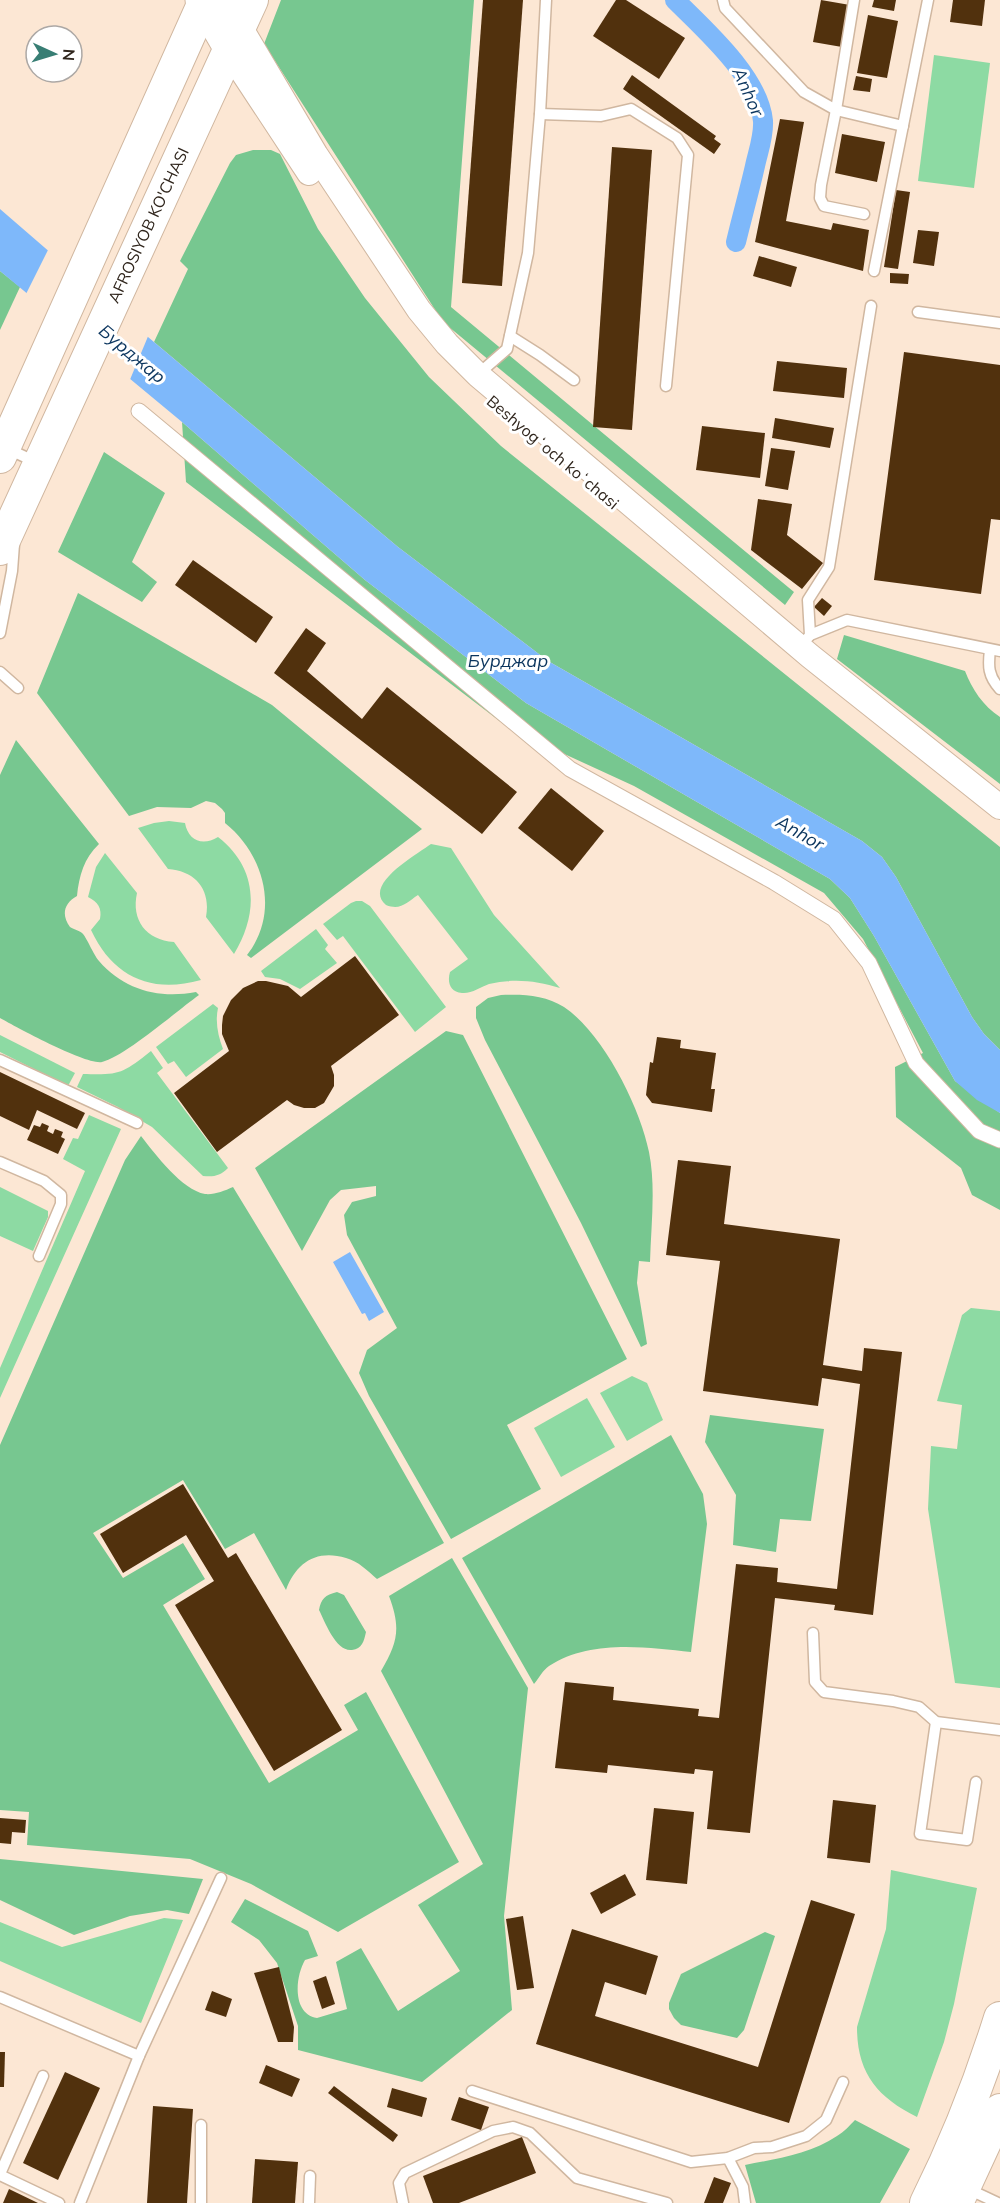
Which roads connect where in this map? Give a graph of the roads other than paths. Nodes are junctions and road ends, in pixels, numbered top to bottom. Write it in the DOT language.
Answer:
graph roads {
  1 [pos="546,0"];
  2 [pos="723,0"];
  3 [pos="854,0"];
  4 [pos="928,0"];
  5 [pos="222,11"];
  6 [pos="836,110"];
  7 [pos="540,114"];
  8 [pos="903,126"];
  9 [pos="864,214"];
  10 [pos="874,271"];
  11 [pos="871,306"];
  12 [pos="918,312"];
  13 [pos="1000,323"];
  14 [pos="510,336"];
  15 [pos="473,379"];
  16 [pos="574,380"];
  17 [pos="666,386"];
  18 [pos="139,411"];
  19 [pos="1,450"];
  20 [pos="39,463"];
  21 [pos="16,514"];
  22 [pos="0,549"];
  23 [pos="0,633"];
  24 [pos="802,645"];
  25 [pos="995,651"];
  26 [pos="0,672"];
  27 [pos="18,688"];
  28 [pos="1000,689"];
  29 [pos="1000,807"];
  30 [pos="1000,820"];
  31 [pos="0,1060"];
  32 [pos="137,1124"];
  33 [pos="1000,1140"];
  34 [pos="0,1162"];
  35 [pos="39,1256"];
  36 [pos="813,1633"];
  37 [pos="936,1722"];
  38 [pos="1000,1730"];
  39 [pos="976,1782"];
  40 [pos="221,1878"];
  41 [pos="0,1997"];
  42 [pos="1000,2018"];
  43 [pos="139,2056"];
  44 [pos="43,2076"];
  45 [pos="843,2082"];
  46 [pos="472,2091"];
  47 [pos="1000,2110"];
  48 [pos="201,2125"];
  49 [pos="728,2158"];
  50 [pos="0,2174"];
  51 [pos="310,2176"];
  52 [pos="947,2193"];
  53 [pos="59,2203"];
  54 [pos="81,2203"];
  55 [pos="201,2203"];
  56 [pos="309,2203"];
  57 [pos="403,2203"];
  58 [pos="667,2203"];
  59 [pos="745,2203"];
  60 [pos="998,2203"];
  1 -- 7 [label="lane"];
  2 -- 6 [label="lane"];
  3 -- 6 [label="lane"];
  4 -- 8 [label="lane"];
  5 -- 15 [label="street, Beshyogʻoch koʻchasi"];
  5 -- 19 [label="main road"];
  5 -- 20 [label="main road, AFROSIYOB KO'CHASI"];
  6 -- 8 [label="lane"];
  6 -- 9 [label="lane"];
  7 -- 14 [label="lane"];
  7 -- 17 [label="lane"];
  8 -- 10 [label="lane"];
  11 -- 24 [label="lane"];
  12 -- 13 [label="lane"];
  14 -- 15 [label="lane"];
  14 -- 16 [label="lane"];
  15 -- 24 [label="street, Beshyogʻoch koʻchasi"];
  18 -- 33 [label="street"];
  19 -- 20 [label="lane"];
  20 -- 21 [label="main road, AFROSIYOB KO'CHASI"];
  21 -- 22 [label="main road, AFROSIYOB KO'CHASI"];
  21 -- 23 [label="lane"];
  24 -- 25 [label="lane"];
  24 -- 29 [label="street, Beshyogʻoch koʻchasi"];
  24 -- 30 [label="street, Beshyogʻoch koʻchasi"];
  25 -- 28 [label="lane"];
  26 -- 27 [label="lane"];
  31 -- 32 [label="lane"];
  34 -- 35 [label="lane"];
  36 -- 37 [label="lane"];
  37 -- 38 [label="lane"];
  37 -- 39 [label="lane"];
  40 -- 43 [label="lane"];
  41 -- 43 [label="lane"];
  42 -- 52 [label="main road"];
  43 -- 54 [label="lane"];
  44 -- 50 [label="lane"];
  45 -- 49 [label="lane"];
  46 -- 49 [label="lane"];
  47 -- 52 [label="main road"];
  48 -- 55 [label="lane"];
  49 -- 59 [label="lane"];
  50 -- 53 [label="lane"];
  51 -- 56 [label="lane"];
  52 -- 60 [label="lane"];
  57 -- 58 [label="lane"];
}
